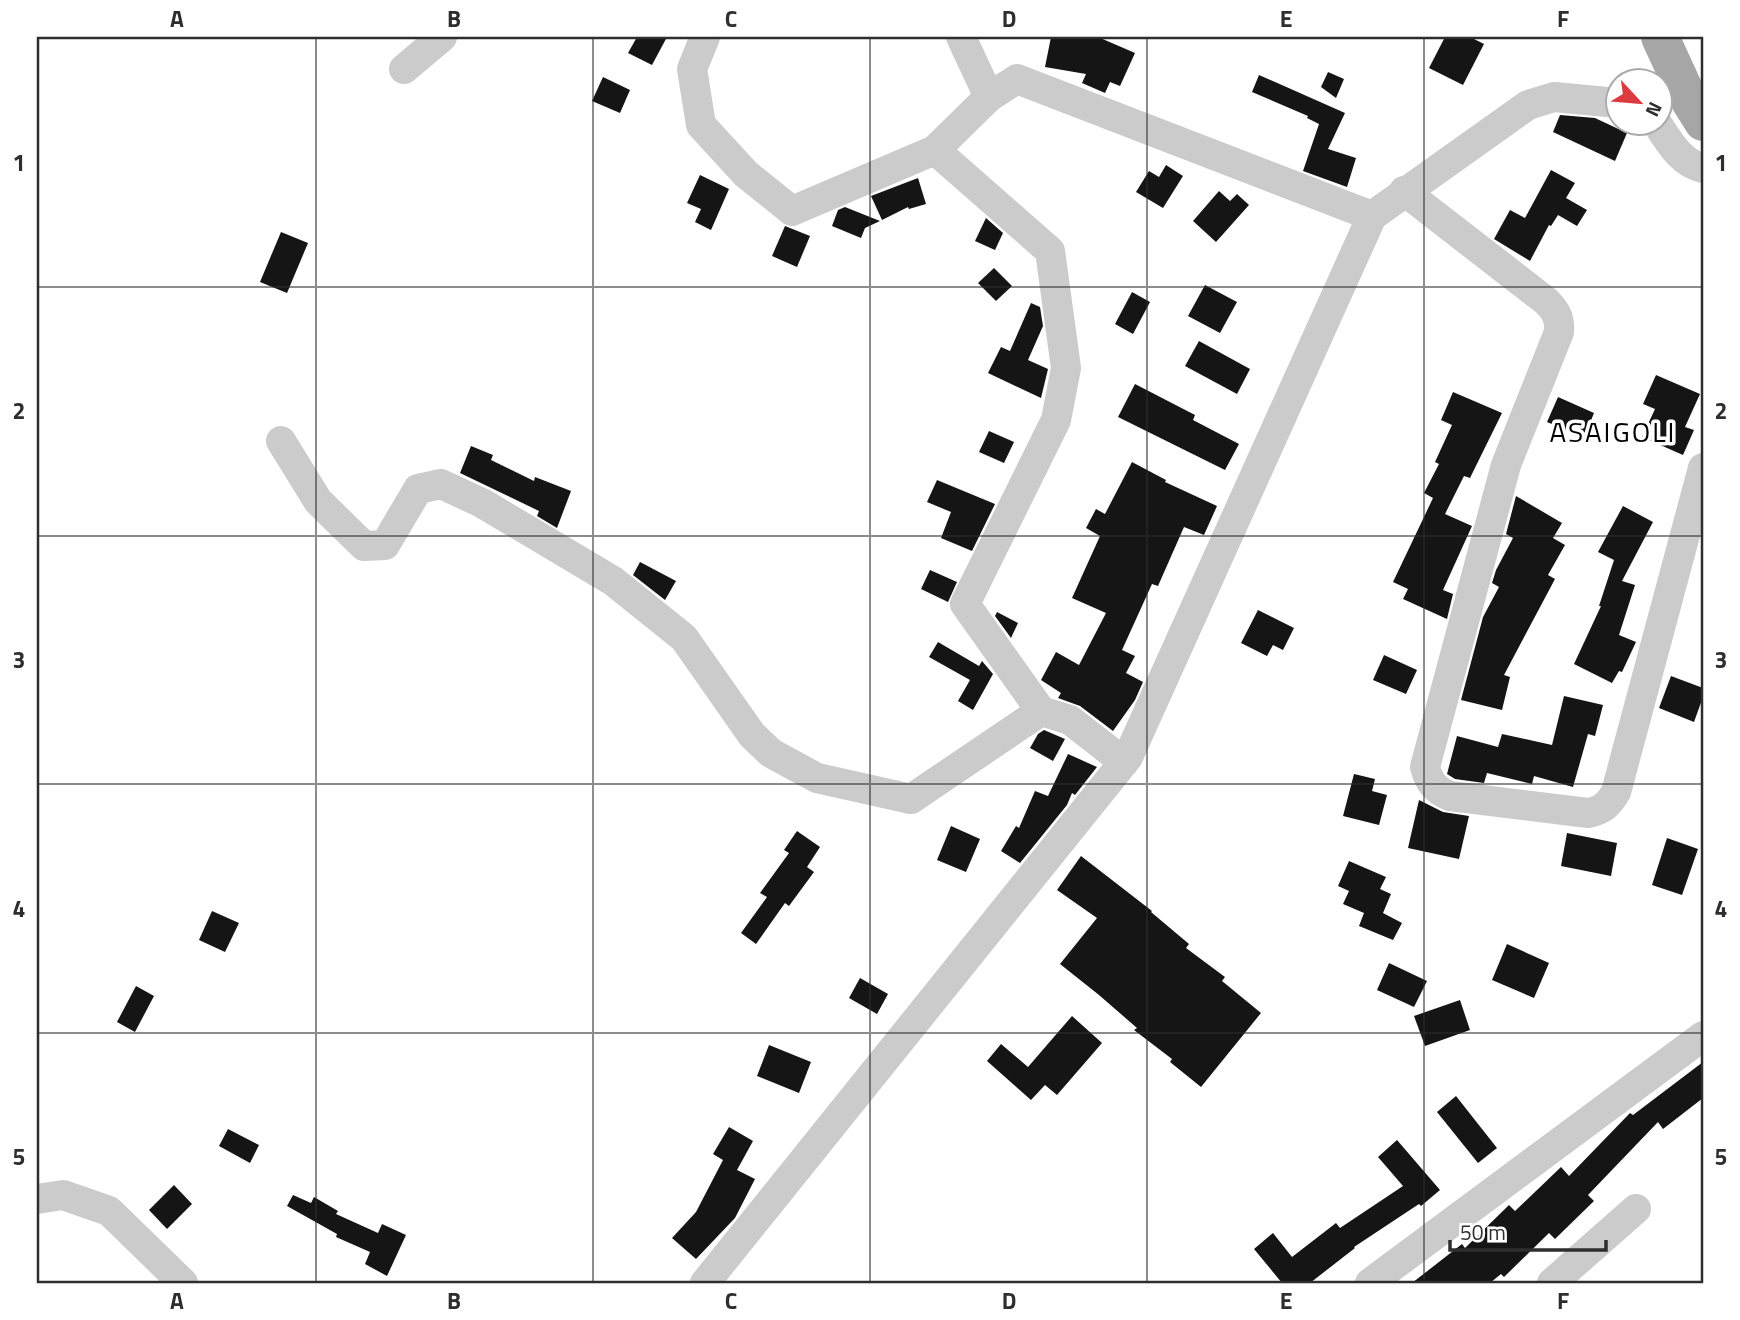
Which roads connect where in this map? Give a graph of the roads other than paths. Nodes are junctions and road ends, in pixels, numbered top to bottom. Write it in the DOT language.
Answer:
graph roads {
  1 [pos="442,37"];
  2 [pos="705,37"];
  3 [pos="961,37"];
  4 [pos="1660,37"];
  5 [pos="1687,37"];
  6 [pos="404,69"];
  7 [pos="1703,72"];
  8 [pos="989,97"];
  9 [pos="1604,102"];
  10 [pos="1703,122"];
  11 [pos="1666,136"];
  12 [pos="935,150"];
  13 [pos="1703,168"];
  14 [pos="1404,191"];
  15 [pos="1372,216"];
  16 [pos="281,441"];
  17 [pos="1703,468"];
  18 [pos="1041,711"];
  19 [pos="1124,762"];
  20 [pos="1703,1036"];
  21 [pos="37,1199"];
  22 [pos="1636,1209"];
  23 [pos="183,1283"];
  24 [pos="705,1283"];
  25 [pos="1370,1283"];
  26 [pos="1552,1283"];
  1 -- 6 [label="street"];
  2 -- 12 [label="street"];
  3 -- 8 [label="street"];
  4 -- 10 [label="main road"];
  5 -- 7 [label="main road"];
  8 -- 12 [label="street"];
  8 -- 15 [label="street"];
  9 -- 14 [label="street"];
  11 -- 13 [label="street"];
  12 -- 18 [label="street"];
  14 -- 15 [label="street"];
  14 -- 17 [label="street"];
  15 -- 19 [label="street"];
  16 -- 18 [label="street"];
  18 -- 19 [label="street"];
  19 -- 24 [label="street"];
  20 -- 25 [label="street"];
  21 -- 23 [label="street"];
  22 -- 26 [label="street"];
}
